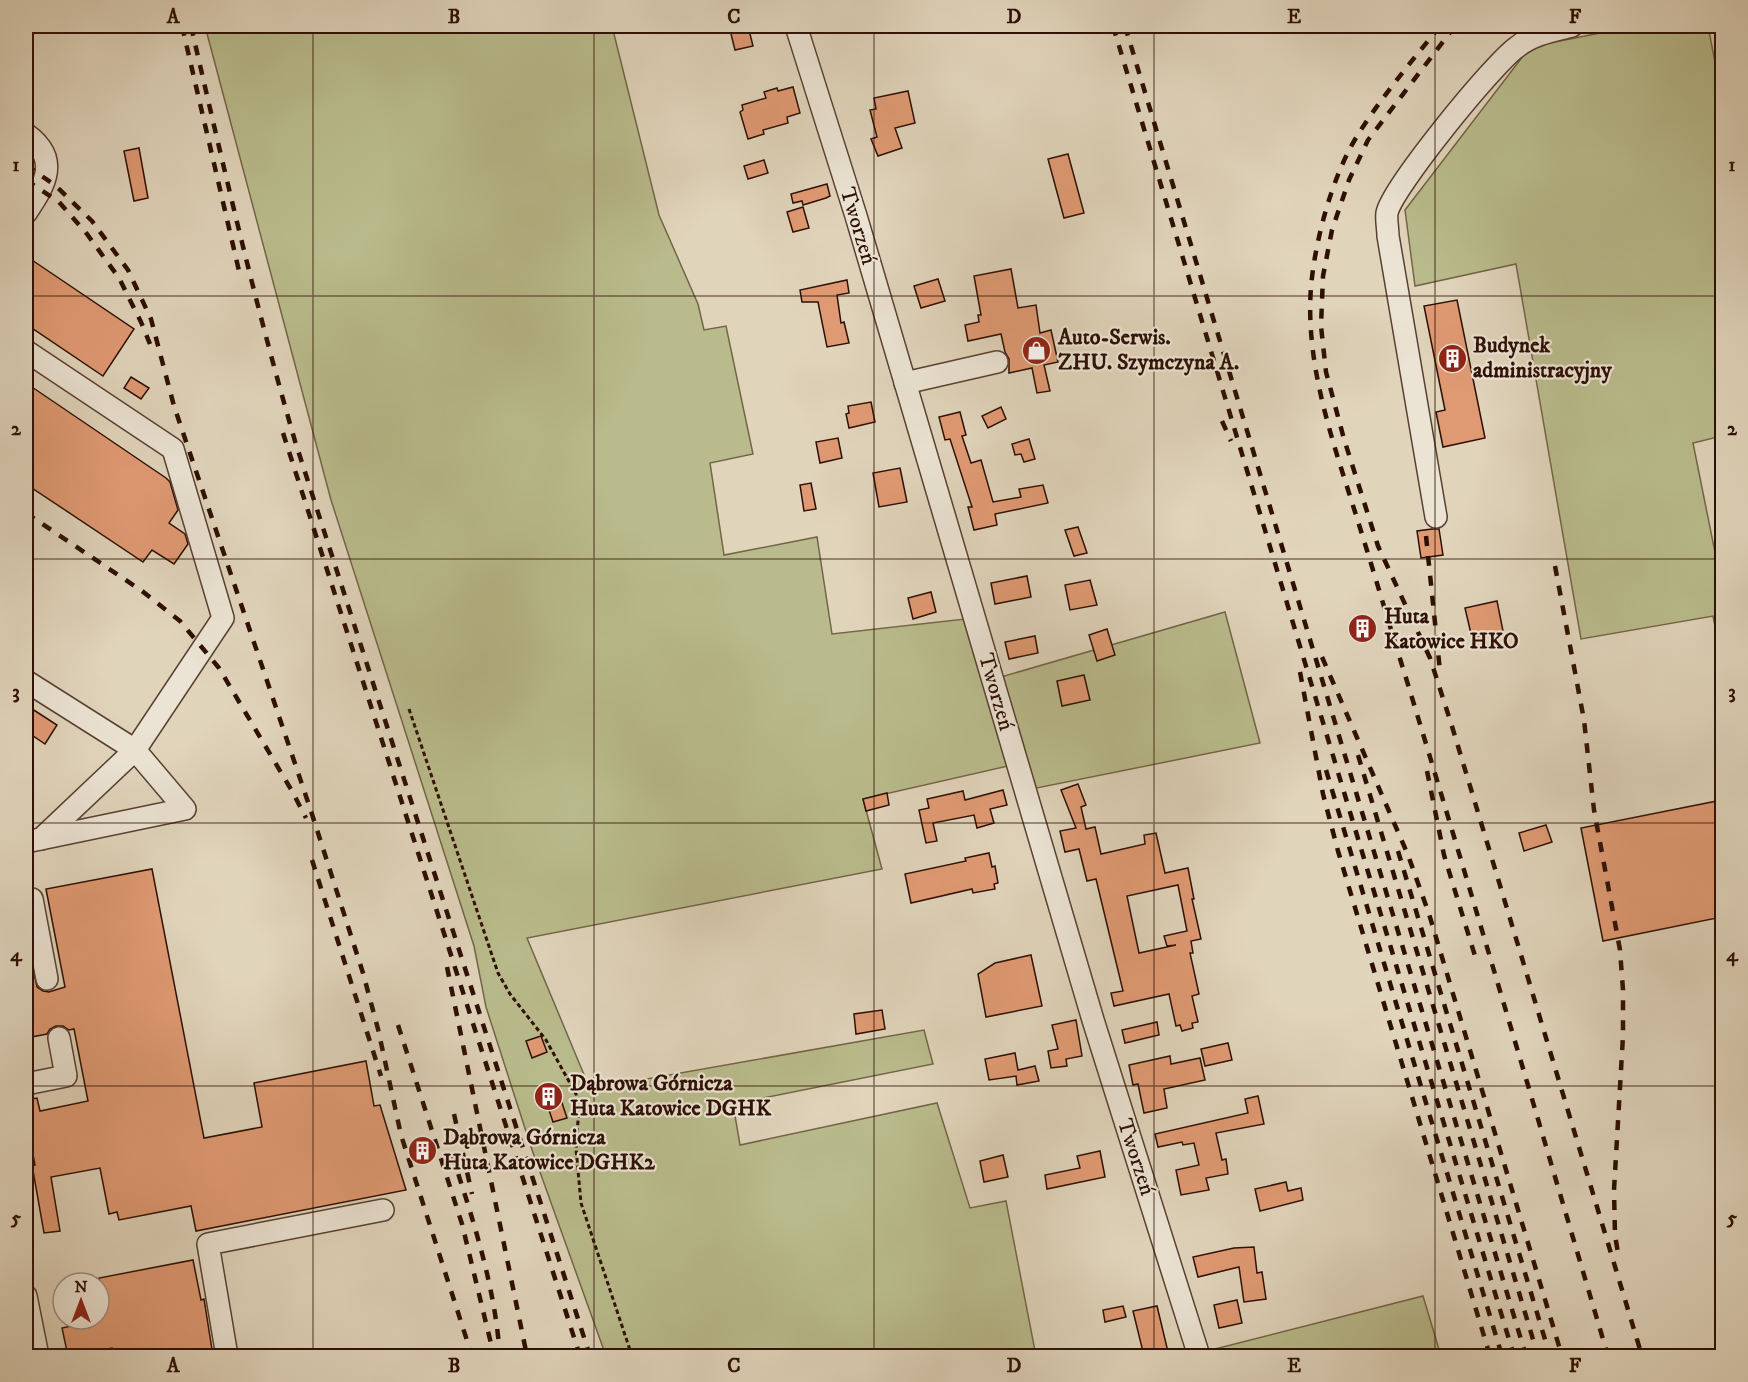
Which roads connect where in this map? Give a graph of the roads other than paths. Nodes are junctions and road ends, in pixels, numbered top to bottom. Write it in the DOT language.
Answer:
graph roads {
  1 [pos="796,26"];
  2 [pos="1572,26"];
  3 [pos="26,134"];
  4 [pos="26,213"];
  5 [pos="26,351"];
  6 [pos="997,362"];
  7 [pos="904,383"];
  8 [pos="1436,517"];
  9 [pos="26,681"];
  10 [pos="135,750"];
  11 [pos="33,841"];
  12 [pos="26,900"];
  13 [pos="47,979"];
  14 [pos="59,1038"];
  15 [pos="26,1084"];
  16 [pos="383,1210"];
  17 [pos="26,1296"];
  18 [pos="38,1356"];
  19 [pos="227,1356"];
  20 [pos="1199,1356"];
  1 -- 7 [label="street, Tworzeń"];
  2 -- 8 [label="street"];
  3 -- 4 [label="street"];
  5 -- 10 [label="street"];
  6 -- 7 [label="street"];
  7 -- 20 [label="street, Tworzeń"];
  9 -- 10 [label="street"];
  10 -- 11 [label="street"];
  10 -- 11 [label="street"];
  12 -- 13 [label="street"];
  14 -- 15 [label="street"];
  16 -- 19 [label="street"];
  17 -- 18 [label="street"];
}
